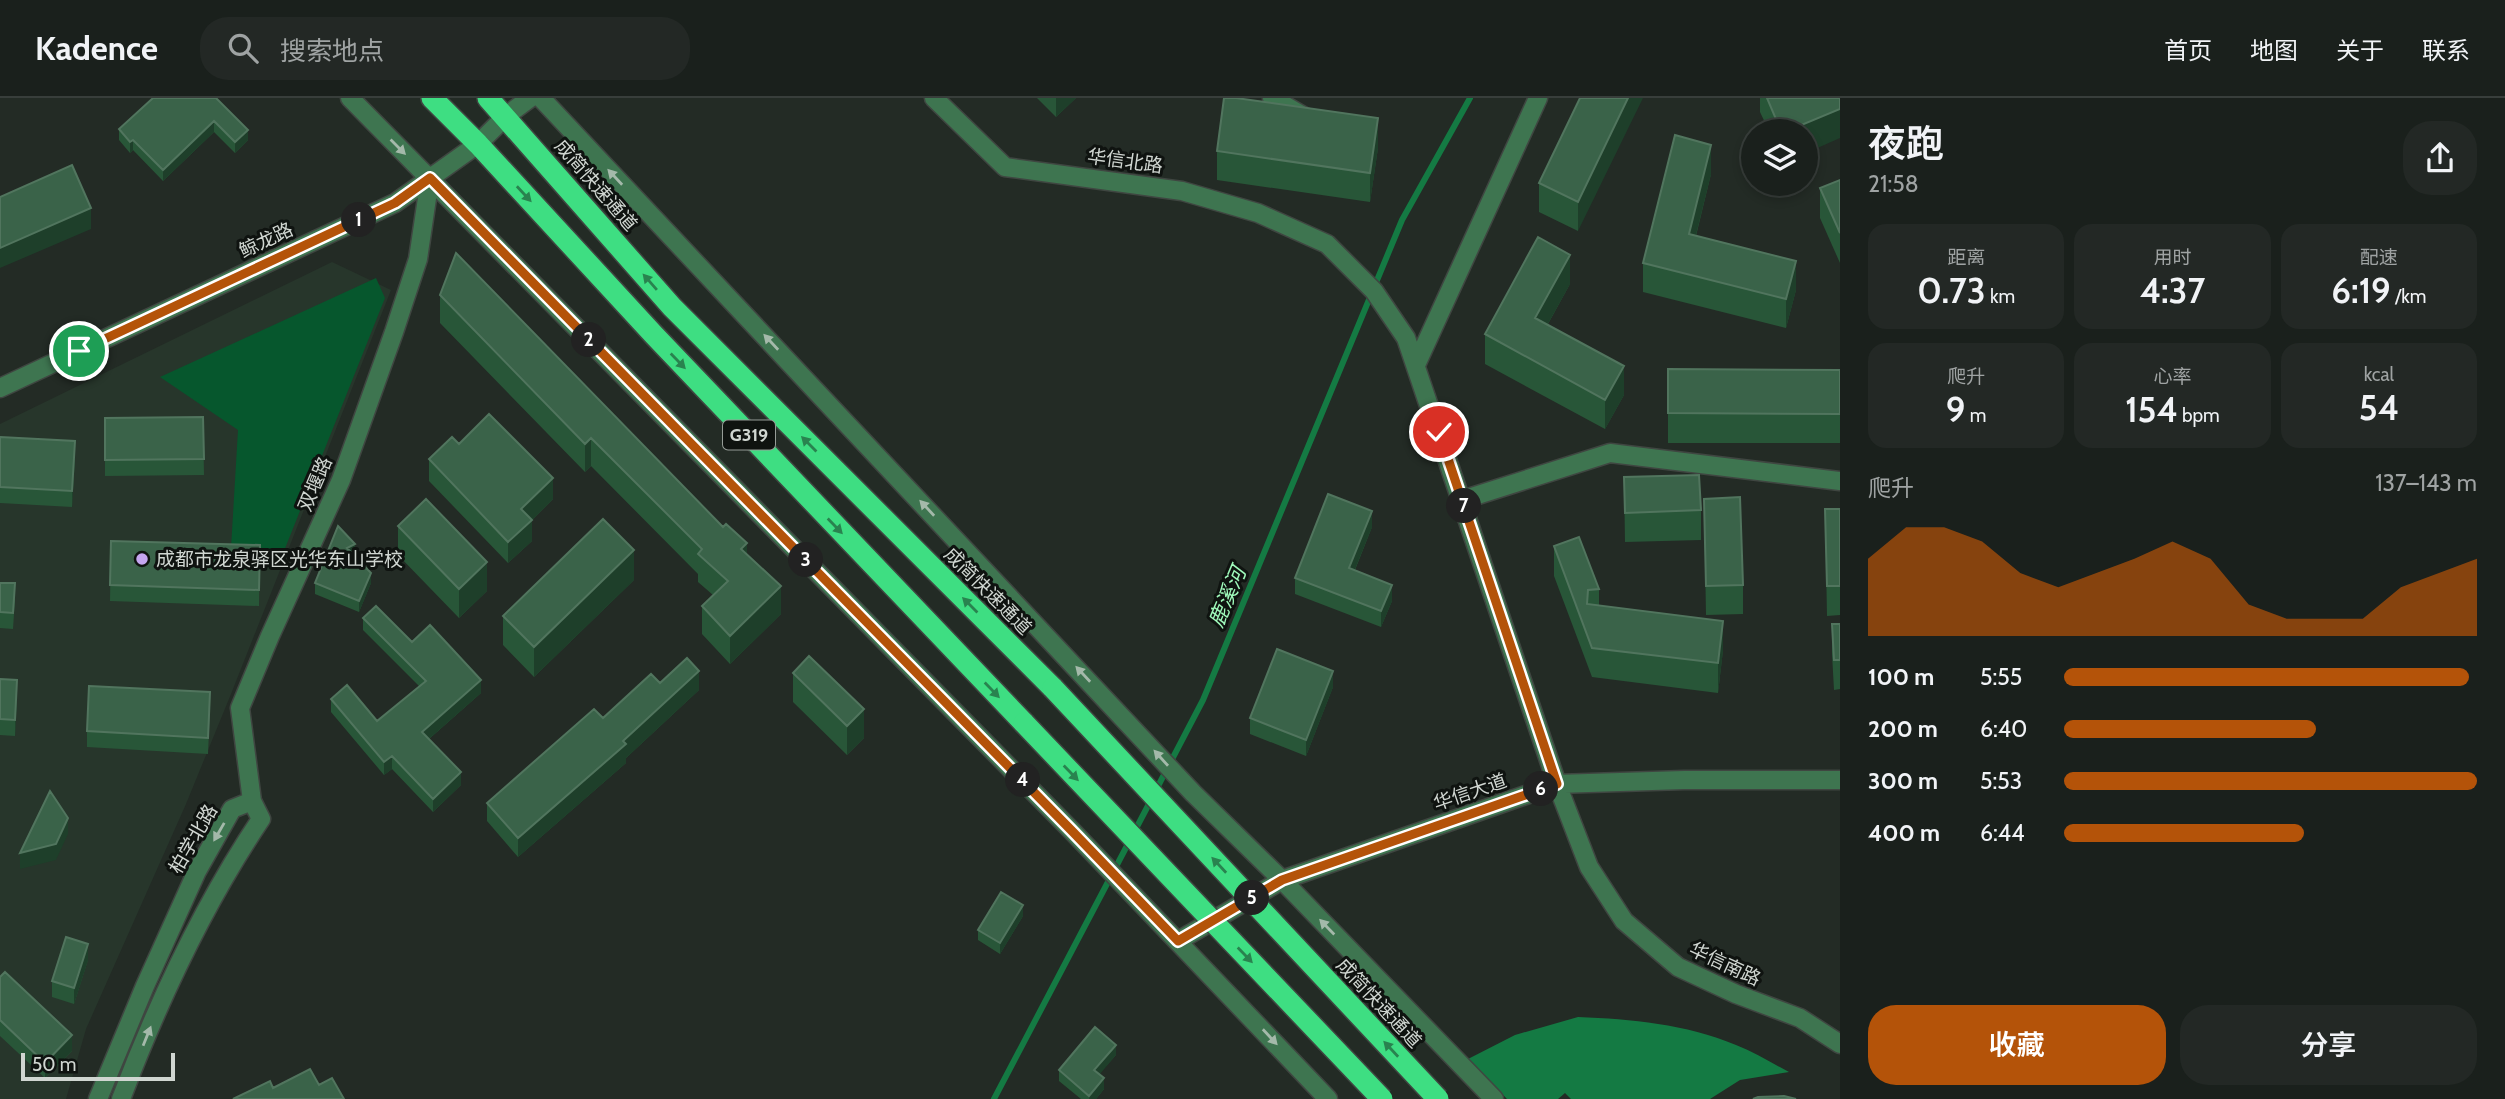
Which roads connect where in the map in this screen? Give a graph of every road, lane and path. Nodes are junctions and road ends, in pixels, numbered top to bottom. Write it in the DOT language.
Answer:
graph roads {
  1 [pos="350,98"];
  2 [pos="432,98"];
  3 [pos="488,98"];
  4 [pos="530,98"];
  5 [pos="541,98"];
  6 [pos="934,98"];
  7 [pos="1272,98"];
  8 [pos="1538,98"];
  9 [pos="506,117"];
  10 [pos="1308,118"];
  11 [pos="478,144"];
  12 [pos="430,178"];
  13 [pos="1327,244"];
  14 [pos="1416,365"];
  15 [pos="0,388"];
  16 [pos="1840,481"];
  17 [pos="1462,500"];
  18 [pos="1840,780"];
  19 [pos="1557,784"];
  20 [pos="252,801"];
  21 [pos="1282,880"];
  22 [pos="1178,941"];
  23 [pos="1840,1044"];
  24 [pos="98,1099"];
  25 [pos="121,1099"];
  26 [pos="1328,1099"];
  27 [pos="1382,1099"];
  28 [pos="1438,1099"];
  29 [pos="1494,1099"];
  1 -- 12 [label="street, one-way"];
  2 -- 11 [label="highway, G319"];
  3 -- 9 [label="highway, G319"];
  4 -- 9 [label="street, 鲸龙路"];
  21 -- 5 [label="street, one-way"];
  6 -- 13 [label="street, 华信北路"];
  7 -- 10 [label="street"];
  8 -- 14 [label="street"];
  9 -- 11 [label="street, 鲸龙路"];
  28 -- 9 [label="highway, 成简快速通道 / G319, one-way, bridge"];
  11 -- 12 [label="street, 鲸龙路"];
  11 -- 27 [label="highway, G319, one-way, bridge"];
  12 -- 15 [label="street, 鲸龙路"];
  12 -- 20 [label="street, 双堰路"];
  12 -- 22 [label="street"];
  13 -- 14 [label="street, 华信南路"];
  14 -- 17 [label="street, 华信南路"];
  16 -- 17 [label="street"];
  17 -- 19 [label="street, 华信南路"];
  18 -- 19 [label="street, 华信大道"];
  19 -- 21 [label="street, 华信大道"];
  19 -- 23 [label="street, 华信南路"];
  20 -- 24 [label="street, 柏学北路, one-way"];
  25 -- 20 [label="street, one-way"];
  21 -- 22 [label="street, 华信大道"];
  29 -- 21 [label="street, one-way"];
  22 -- 26 [label="street, one-way"];
}
